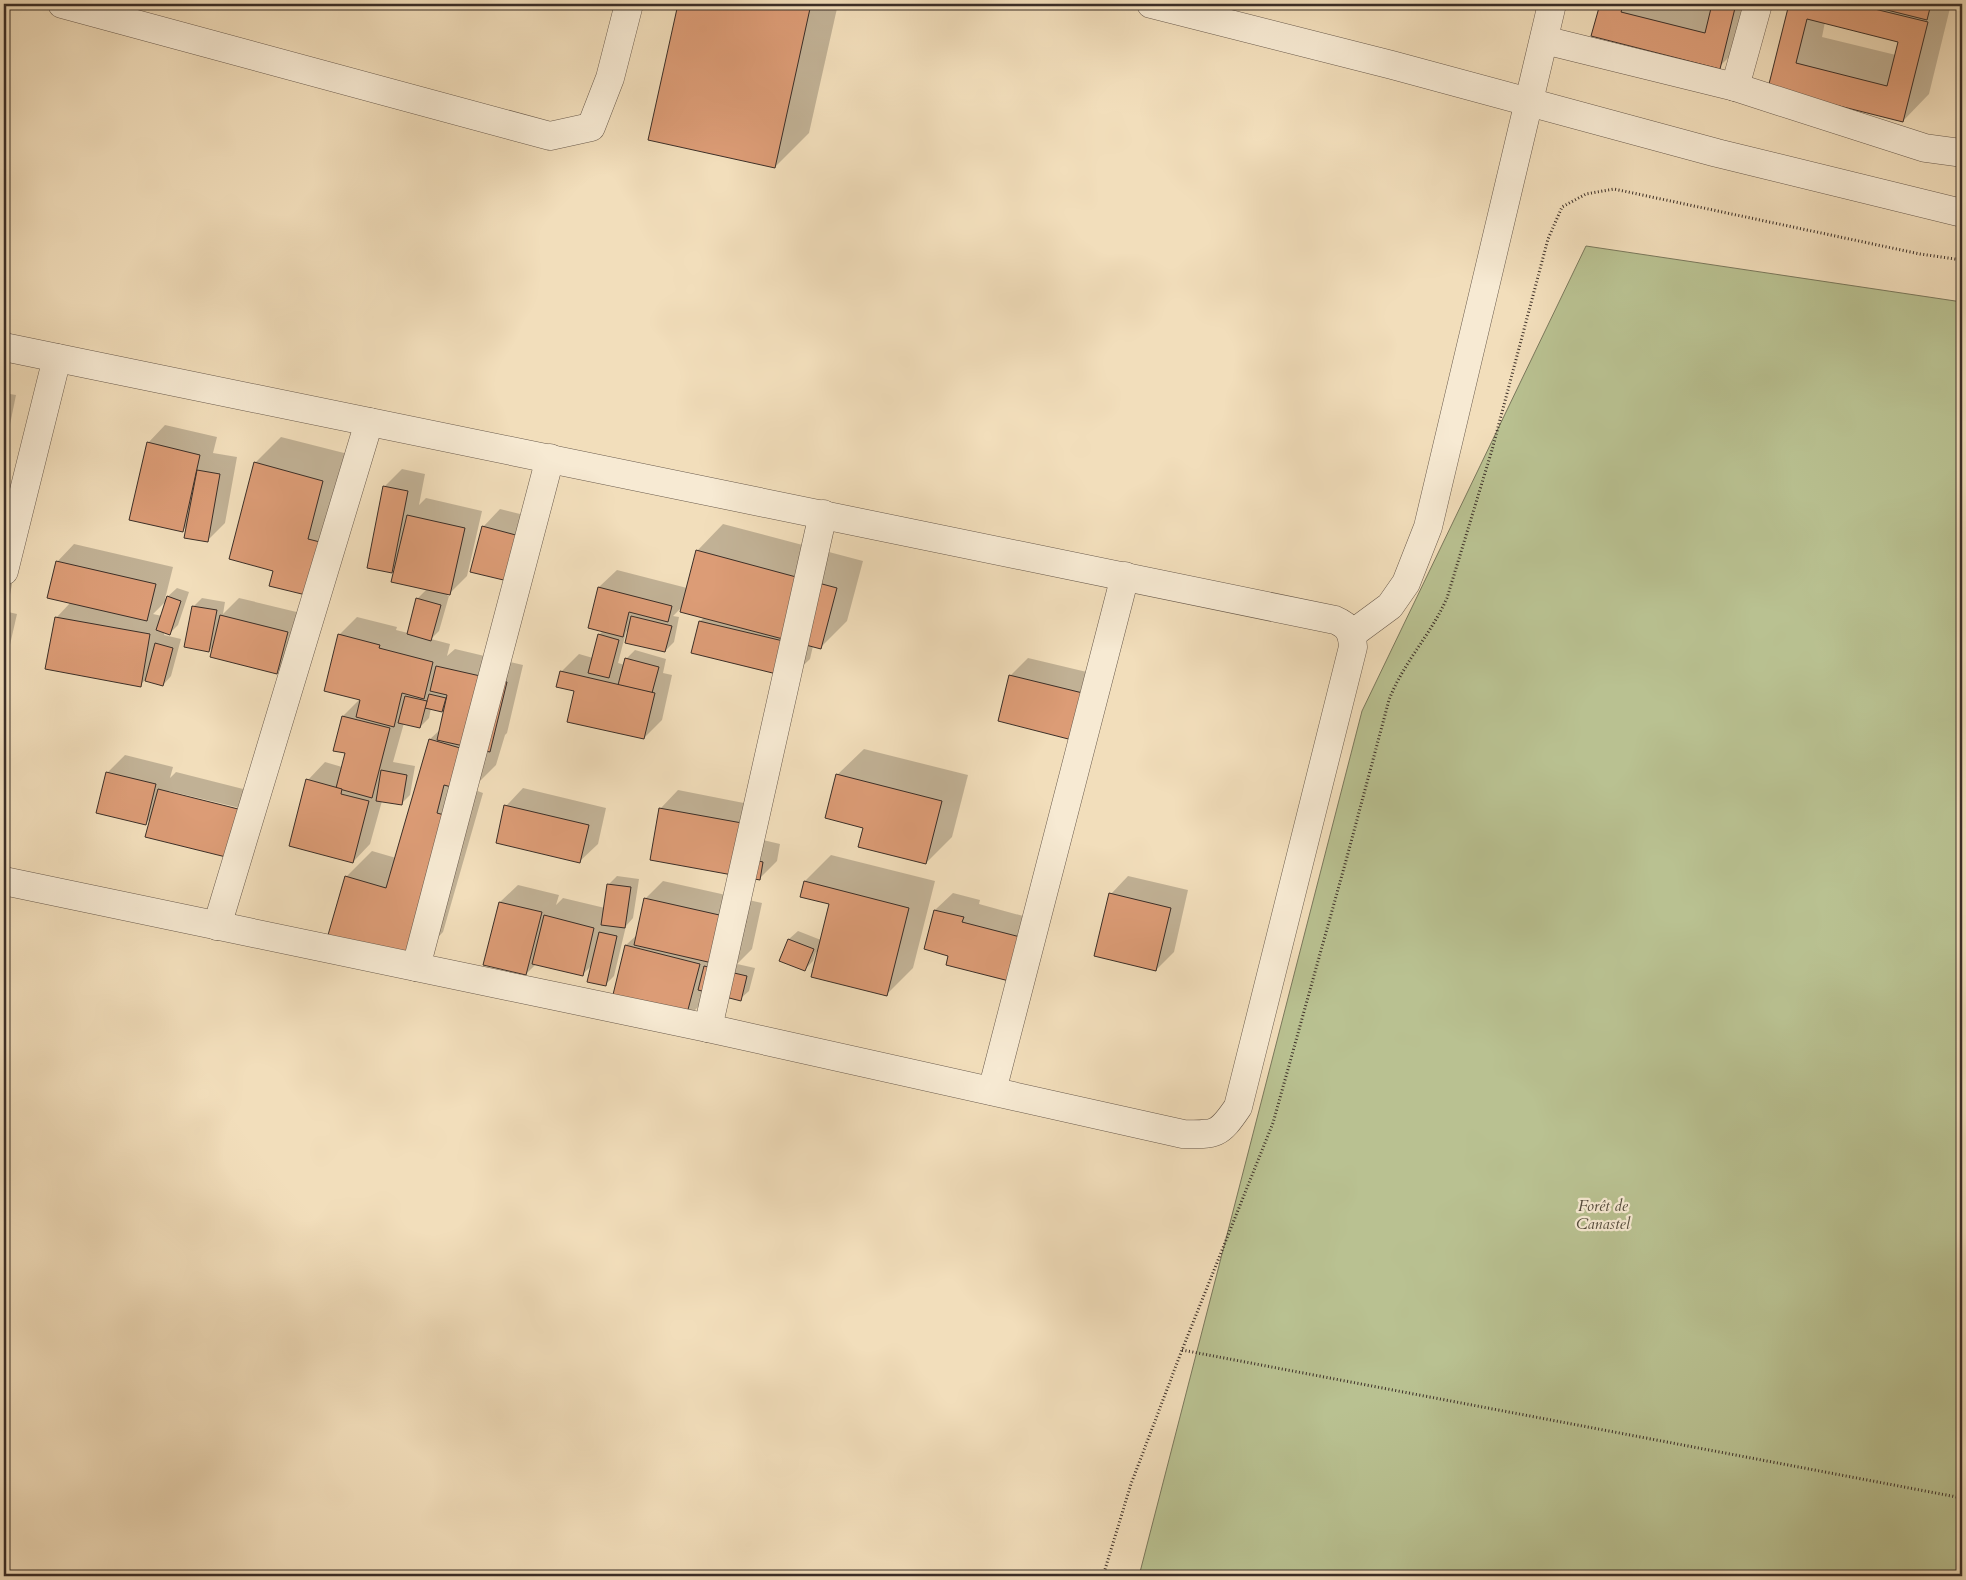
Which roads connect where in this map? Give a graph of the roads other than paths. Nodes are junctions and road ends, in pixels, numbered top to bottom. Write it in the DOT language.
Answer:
graph roads {
  1 [pos="62,4"];
  2 [pos="628,4"];
  3 [pos="1151,4"];
  4 [pos="1552,4"];
  5 [pos="1758,4"];
  6 [pos="1544,40"];
  7 [pos="1735,87"];
  8 [pos="1529,102"];
  9 [pos="1962,153"];
  10 [pos="1962,213"];
  11 [pos="4,347"];
  12 [pos="57,358"];
  13 [pos="369,422"];
  14 [pos="550,458"];
  15 [pos="823,514"];
  16 [pos="4,571"];
  17 [pos="1125,576"];
  18 [pos="1352,634"];
  19 [pos="4,881"];
  20 [pos="217,926"];
  21 [pos="416,967"];
  22 [pos="708,1028"];
  23 [pos="992,1091"];
  1 -- 2 [label="street"];
  3 -- 8 [label="street"];
  4 -- 6 [label="street"];
  5 -- 7 [label="street"];
  6 -- 7 [label="street"];
  6 -- 8 [label="street"];
  7 -- 9 [label="street"];
  8 -- 10 [label="street"];
  8 -- 18 [label="street"];
  11 -- 12 [label="street"];
  12 -- 13 [label="street"];
  12 -- 16 [label="street"];
  13 -- 14 [label="street"];
  13 -- 20 [label="street"];
  14 -- 15 [label="street"];
  14 -- 21 [label="street"];
  15 -- 17 [label="street"];
  15 -- 22 [label="street"];
  17 -- 18 [label="street"];
  17 -- 23 [label="street"];
  18 -- 23 [label="street"];
  19 -- 20 [label="street"];
  20 -- 21 [label="street"];
  21 -- 22 [label="street"];
  22 -- 23 [label="street"];
}
